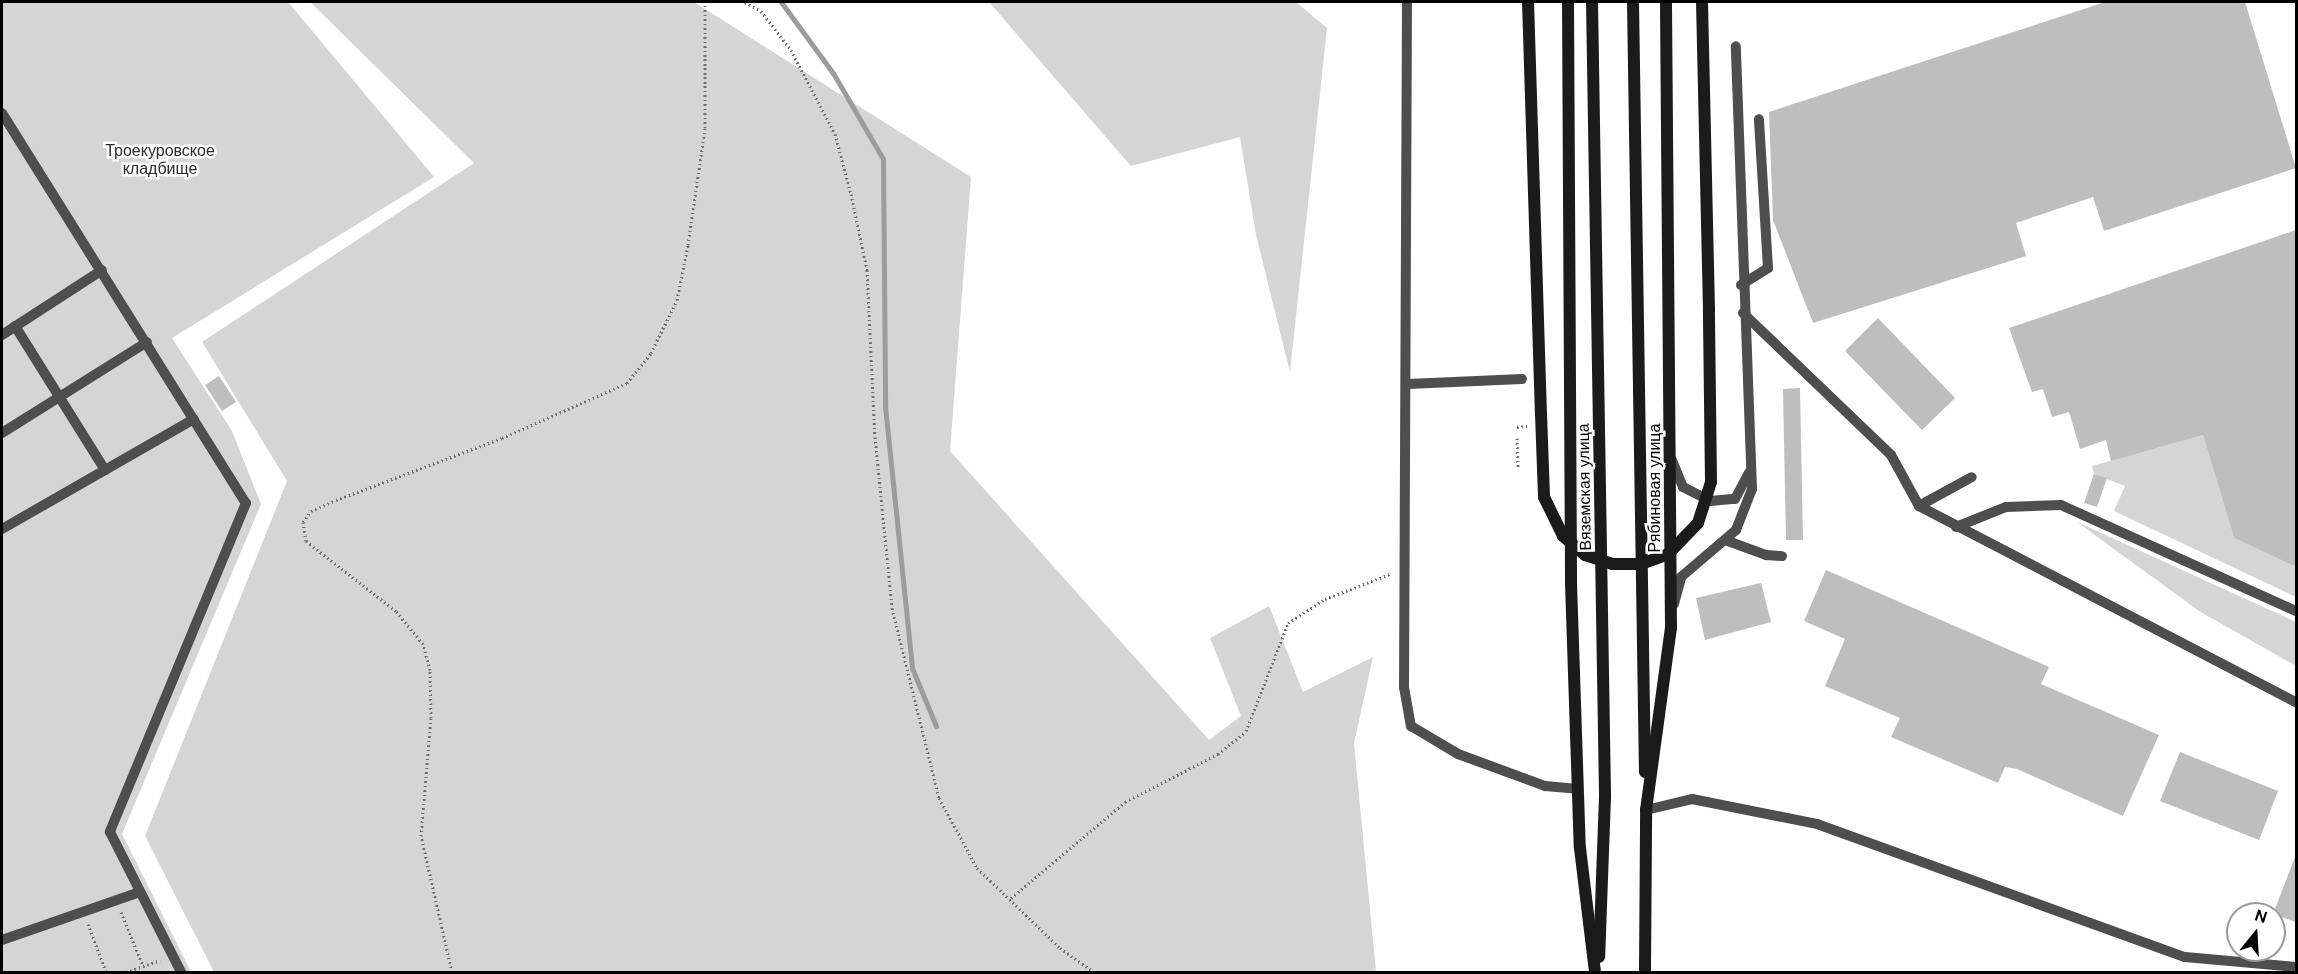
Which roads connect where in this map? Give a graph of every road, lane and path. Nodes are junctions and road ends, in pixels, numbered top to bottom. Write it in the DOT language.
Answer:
graph roads {
  1 [pos="705,2"];
  2 [pos="746,2"];
  3 [pos="1407,2"];
  4 [pos="1528,2"];
  5 [pos="1568,2"];
  6 [pos="1592,2"];
  7 [pos="1632,2"];
  8 [pos="1666,2"];
  9 [pos="1702,2"];
  10 [pos="1736,46"];
  11 [pos="2,113"];
  12 [pos="1759,119"];
  13 [pos="102,270"];
  14 [pos="1741,285"];
  15 [pos="1743,313"];
  16 [pos="15,326"];
  17 [pos="2,335"];
  18 [pos="147,342"];
  19 [pos="1522,379"];
  20 [pos="1408,384"];
  21 [pos="59,397"];
  22 [pos="194,419"];
  23 [pos="1529,426"];
  24 [pos="1517,427"];
  25 [pos="2,433"];
  26 [pos="1517,438"];
  27 [pos="1672,460"];
  28 [pos="1752,467"];
  29 [pos="1518,469"];
  30 [pos="105,470"];
  31 [pos="1972,477"];
  32 [pos="1919,506"];
  33 [pos="1956,527"];
  34 [pos="2,528"];
  35 [pos="1725,540"];
  36 [pos="1782,556"];
  37 [pos="1407,568"];
  38 [pos="2296,611"];
  39 [pos="1671,628"];
  40 [pos="2296,702"];
  41 [pos="1578,789"];
  42 [pos="1646,810"];
  43 [pos="140,892"];
  44 [pos="1011,898"];
  45 [pos="116,900"];
  46 [pos="83,911"];
  47 [pos="2,940"];
  48 [pos="173,955"];
  49 [pos="143,966"];
  50 [pos="2296,967"];
  51 [pos="106,972"];
  52 [pos="126,972"];
  53 [pos="181,972"];
  54 [pos="452,972"];
  55 [pos="1094,972"];
  56 [pos="1597,972"];
  57 [pos="1645,972"];
  1 -- 54 [label="path"];
  2 -- 44 [label="path"];
  3 -- 20 [label="lane"];
  4 -- 9 [label="main road, bridge"];
  5 -- 41 [label="main road"];
  6 -- 56 [label="main road, Вяземская улица"];
  7 -- 42 [label="main road"];
  8 -- 27 [label="main road, Рябиновая улица"];
  10 -- 14 [label="lane"];
  11 -- 13 [label="lane"];
  12 -- 14 [label="lane"];
  13 -- 16 [label="lane"];
  13 -- 18 [label="lane"];
  14 -- 15 [label="lane"];
  15 -- 28 [label="lane"];
  15 -- 32 [label="lane"];
  16 -- 17 [label="lane"];
  16 -- 21 [label="lane"];
  18 -- 21 [label="lane"];
  18 -- 22 [label="lane"];
  19 -- 20 [label="lane"];
  20 -- 37 [label="lane"];
  21 -- 25 [label="lane"];
  21 -- 30 [label="lane"];
  22 -- 30 [label="lane"];
  22 -- 43 [label="lane"];
  23 -- 24 [label="path"];
  26 -- 29 [label="path"];
  27 -- 28 [label="lane"];
  27 -- 39 [label="main road, Рябиновая улица"];
  28 -- 35 [label="lane"];
  30 -- 34 [label="lane"];
  31 -- 32 [label="lane"];
  32 -- 33 [label="lane"];
  33 -- 38 [label="lane"];
  33 -- 40 [label="lane"];
  35 -- 36 [label="lane"];
  35 -- 39 [label="lane"];
  37 -- 41 [label="lane"];
  37 -- 44 [label="path"];
  39 -- 42 [label="main road, Рябиновая улица"];
  41 -- 56 [label="main road"];
  42 -- 50 [label="lane"];
  42 -- 57 [label="main road, Рябиновая улица"];
  43 -- 45 [label="lane"];
  43 -- 48 [label="lane"];
  44 -- 55 [label="path"];
  45 -- 46 [label="lane"];
  45 -- 49 [label="path"];
  46 -- 47 [label="lane"];
  46 -- 51 [label="path"];
  48 -- 49 [label="path"];
  48 -- 53 [label="lane"];
  49 -- 52 [label="path"];
}
